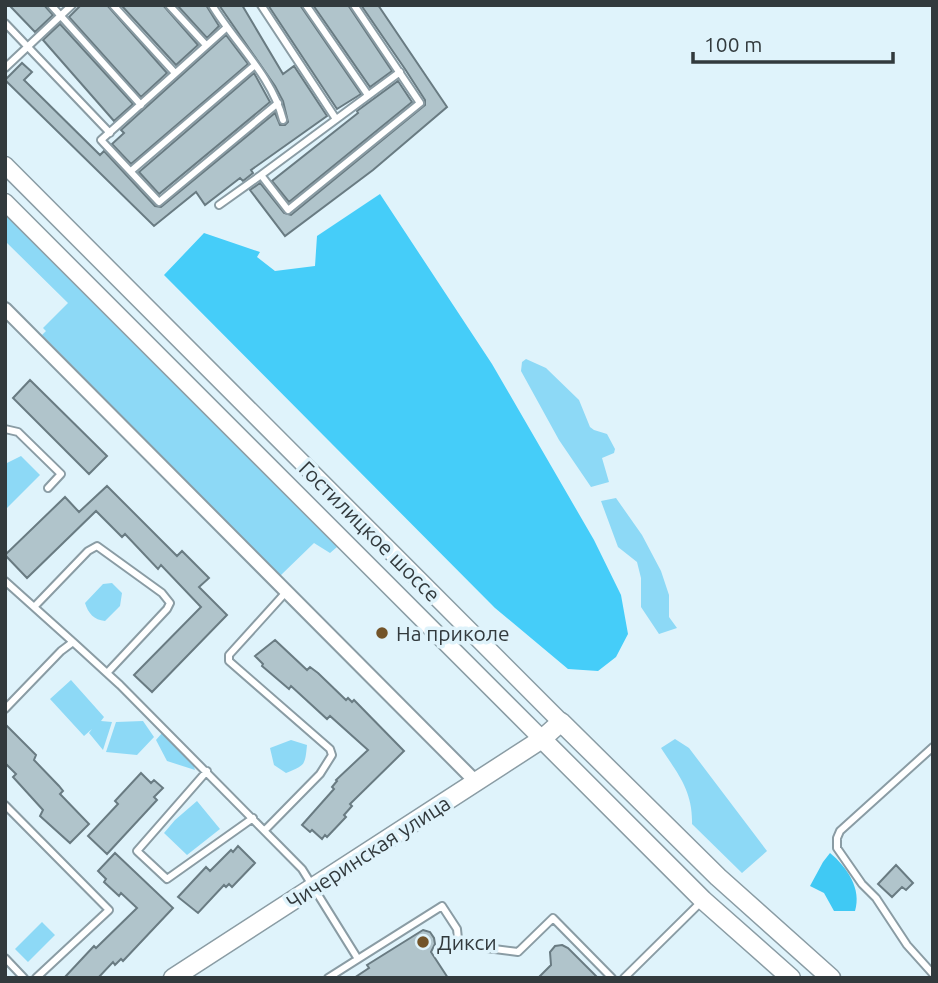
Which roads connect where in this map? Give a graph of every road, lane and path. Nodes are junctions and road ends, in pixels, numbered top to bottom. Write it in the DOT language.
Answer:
graph roads {
  1 [pos="51,5"];
  2 [pos="72,5"];
  3 [pos="113,5"];
  4 [pos="169,5"];
  5 [pos="212,5"];
  6 [pos="261,5"];
  7 [pos="306,5"];
  8 [pos="354,5"];
  9 [pos="60,15"];
  10 [pos="5,23"];
  11 [pos="226,27"];
  12 [pos="206,45"];
  13 [pos="27,46"];
  14 [pos="255,65"];
  15 [pos="5,68"];
  16 [pos="400,72"];
  17 [pos="175,74"];
  18 [pos="368,95"];
  19 [pos="278,103"];
  20 [pos="141,104"];
  21 [pos="336,119"];
  22 [pos="283,120"];
  23 [pos="110,133"];
  24 [pos="5,165"];
  25 [pos="131,170"];
  26 [pos="261,175"];
  27 [pos="5,202"];
  28 [pos="219,205"];
  29 [pos="5,309"];
  30 [pos="5,429"];
  31 [pos="48,488"];
  32 [pos="5,581"];
  33 [pos="287,591"];
  34 [pos="35,606"];
  35 [pos="73,642"];
  36 [pos="107,673"];
  37 [pos="5,709"];
  38 [pos="561,722"];
  39 [pos="542,739"];
  40 [pos="933,747"];
  41 [pos="207,771"];
  42 [pos="476,782"];
  43 [pos="5,805"];
  44 [pos="253,818"];
  45 [pos="265,830"];
  46 [pos="312,888"];
  47 [pos="703,900"];
  48 [pos="5,958"];
  49 [pos="358,959"];
  50 [pos="11,964"];
  51 [pos="5,970"];
  52 [pos="933,974"];
  53 [pos="24,978"];
  54 [pos="36,978"];
  55 [pos="173,978"];
  56 [pos="329,978"];
  57 [pos="611,978"];
  58 [pos="624,978"];
  59 [pos="791,978"];
  60 [pos="831,978"];
  1 -- 9 [label="lane"];
  2 -- 9 [label="lane"];
  3 -- 17 [label="lane"];
  4 -- 12 [label="lane"];
  5 -- 11 [label="lane"];
  6 -- 21 [label="lane"];
  7 -- 18 [label="lane"];
  8 -- 16 [label="lane"];
  9 -- 13 [label="lane"];
  9 -- 20 [label="lane"];
  10 -- 13 [label="lane"];
  11 -- 12 [label="lane"];
  11 -- 14 [label="lane"];
  12 -- 17 [label="lane"];
  13 -- 15 [label="lane"];
  13 -- 23 [label="lane"];
  14 -- 19 [label="lane"];
  14 -- 25 [label="lane"];
  16 -- 18 [label="lane"];
  16 -- 26 [label="lane"];
  17 -- 20 [label="lane"];
  18 -- 21 [label="lane"];
  19 -- 22 [label="lane"];
  19 -- 25 [label="lane"];
  20 -- 23 [label="lane"];
  21 -- 26 [label="lane"];
  23 -- 25 [label="lane"];
  24 -- 38 [label="street, Гостилицкое шоссе"];
  26 -- 28 [label="lane"];
  27 -- 39 [label="street, Гостилицкое шоссе"];
  29 -- 33 [label="street"];
  30 -- 31 [label="lane"];
  32 -- 34 [label="lane"];
  33 -- 42 [label="street"];
  33 -- 45 [label="lane"];
  34 -- 35 [label="lane"];
  34 -- 36 [label="lane"];
  35 -- 36 [label="lane"];
  35 -- 37 [label="lane"];
  36 -- 41 [label="lane"];
  38 -- 39 [label="main road, Чичеринская улица"];
  38 -- 60 [label="main road, Гостилицкое шоссе"];
  39 -- 42 [label="main road, Чичеринская улица"];
  39 -- 47 [label="main road, Гостилицкое шоссе"];
  40 -- 52 [label="lane"];
  41 -- 44 [label="lane"];
  41 -- 44 [label="lane"];
  42 -- 46 [label="main road, Чичеринская улица"];
  43 -- 54 [label="lane"];
  44 -- 45 [label="lane"];
  45 -- 46 [label="lane"];
  46 -- 49 [label="lane"];
  46 -- 55 [label="main road, Чичеринская улица"];
  47 -- 58 [label="lane"];
  47 -- 59 [label="main road, Гостилицкое шоссе"];
  48 -- 50 [label="lane"];
  49 -- 56 [label="lane"];
  49 -- 57 [label="lane"];
  50 -- 51 [label="lane"];
  50 -- 53 [label="lane"];
}
